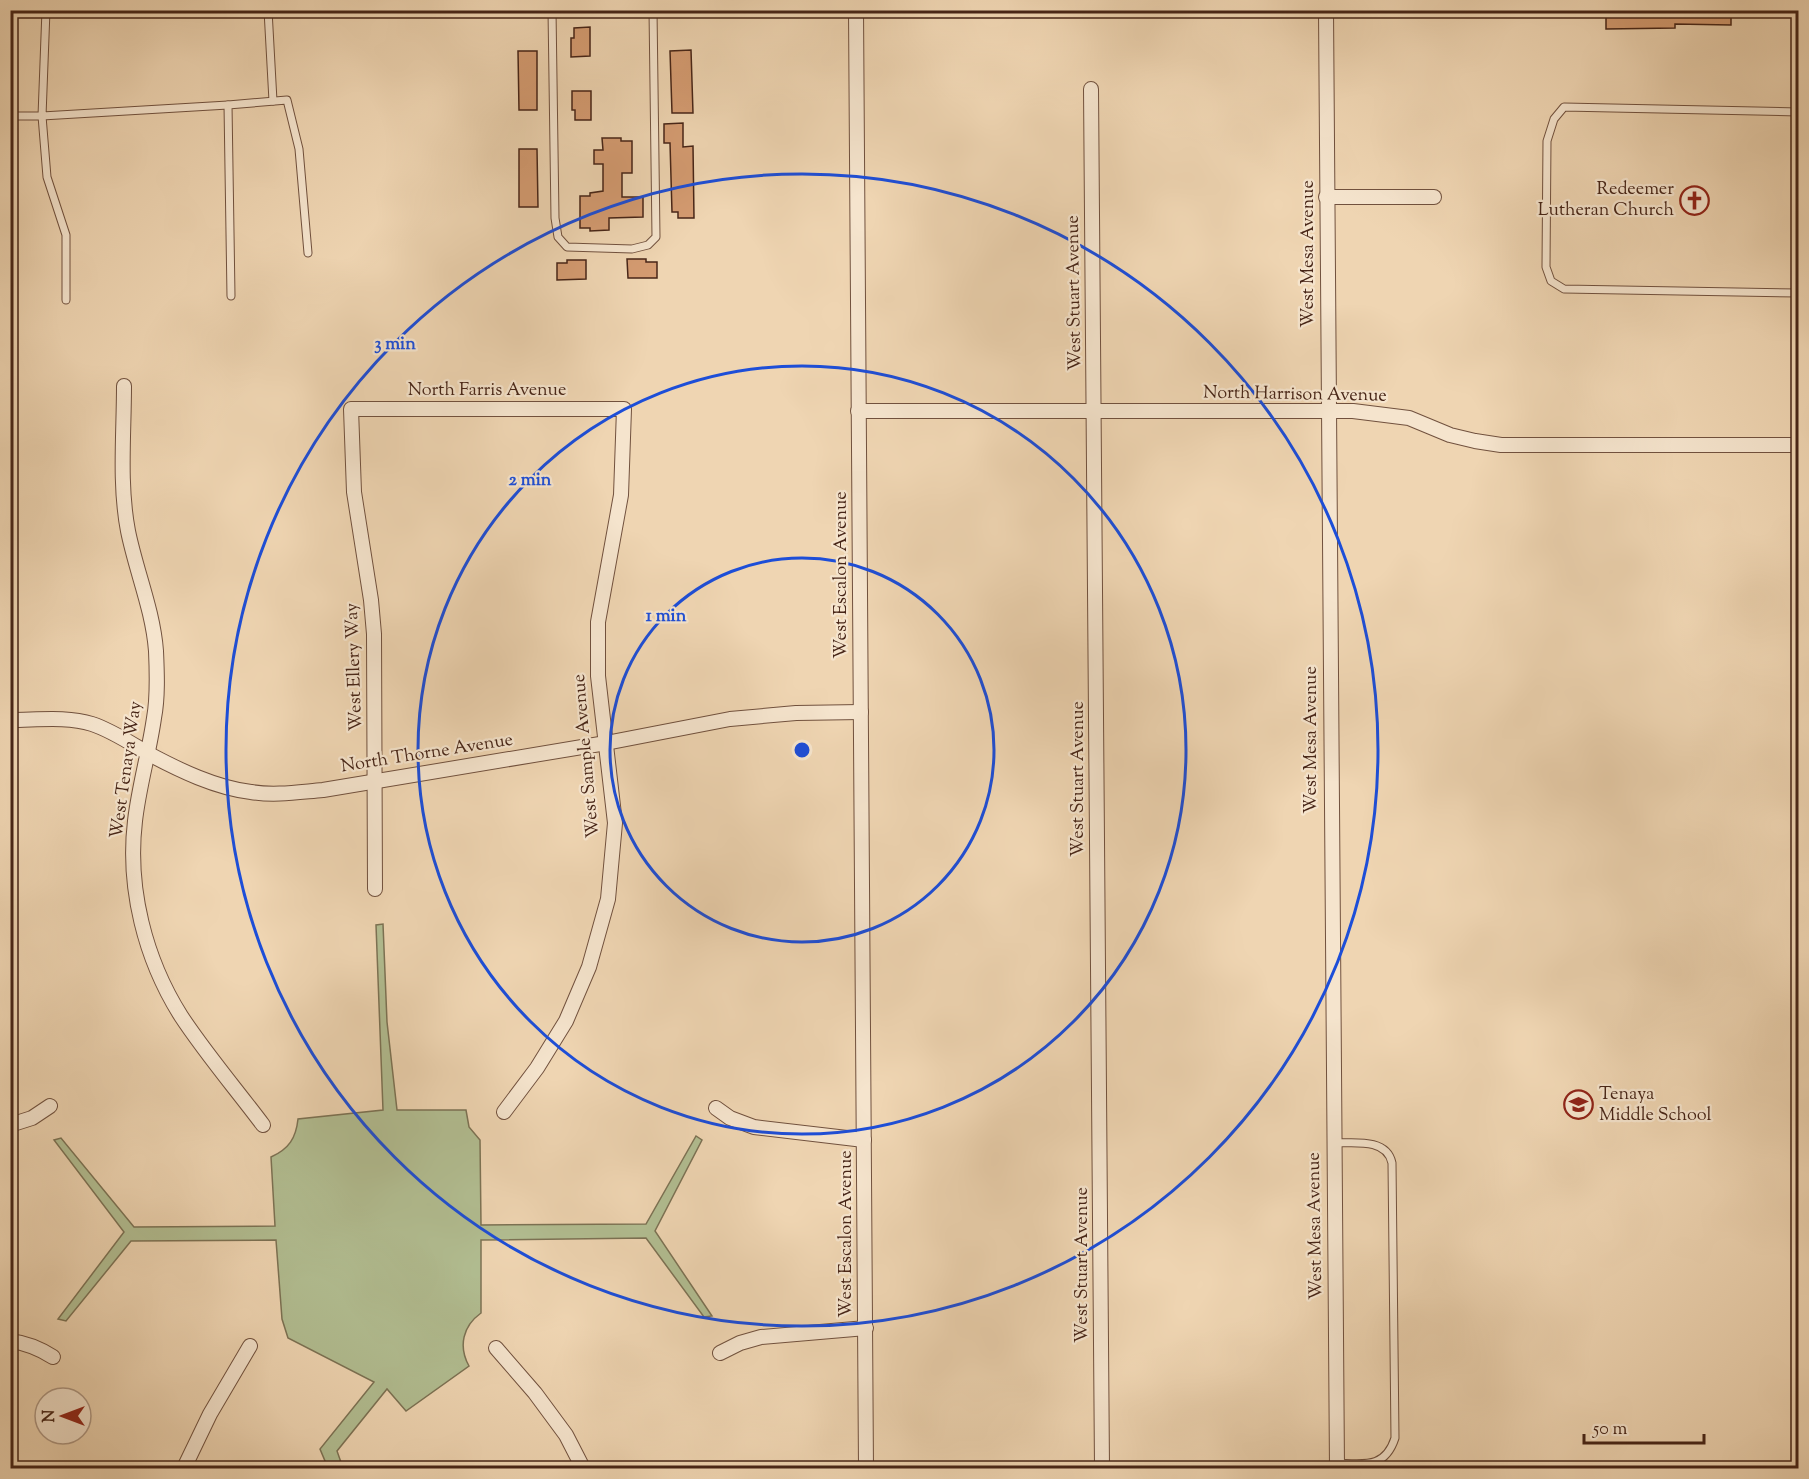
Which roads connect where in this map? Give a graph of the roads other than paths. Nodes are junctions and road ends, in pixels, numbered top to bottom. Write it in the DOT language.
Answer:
graph roads {
  1 [pos="46,10"];
  2 [pos="267,10"];
  3 [pos="552,10"];
  4 [pos="653,10"];
  5 [pos="856,10"];
  6 [pos="1326,10"];
  7 [pos="1090,89"];
  8 [pos="273,101"];
  9 [pos="228,105"];
  10 [pos="1798,112"];
  11 [pos="10,116"];
  12 [pos="42,116"];
  13 [pos="1326,197"];
  14 [pos="1434,197"];
  15 [pos="309,253"];
  16 [pos="1798,293"];
  17 [pos="231,296"];
  18 [pos="66,300"];
  19 [pos="124,386"];
  20 [pos="351,409"];
  21 [pos="624,409"];
  22 [pos="858,411"];
  23 [pos="1094,411"];
  24 [pos="1328,411"];
  25 [pos="1798,444"];
  26 [pos="861,712"];
  27 [pos="10,720"];
  28 [pos="606,743"];
  29 [pos="147,753"];
  30 [pos="376,781"];
  31 [pos="375,889"];
  32 [pos="50,1106"];
  33 [pos="716,1108"];
  34 [pos="504,1112"];
  35 [pos="10,1125"];
  36 [pos="263,1125"];
  37 [pos="864,1140"];
  38 [pos="1334,1143"];
  39 [pos="866,1328"];
  40 [pos="10,1341"];
  41 [pos="250,1346"];
  42 [pos="496,1348"];
  43 [pos="720,1353"];
  44 [pos="53,1357"];
  45 [pos="1337,1466"];
  46 [pos="184,1468"];
  47 [pos="583,1468"];
  48 [pos="866,1468"];
  49 [pos="1102,1468"];
  1 -- 12 [label="lane"];
  2 -- 8 [label="lane"];
  3 -- 4 [label="lane"];
  5 -- 22 [label="street, West Escalon Avenue"];
  6 -- 13 [label="street, West Mesa Avenue"];
  7 -- 23 [label="street, West Stuart Avenue"];
  8 -- 9 [label="lane"];
  8 -- 15 [label="lane"];
  9 -- 12 [label="lane"];
  9 -- 17 [label="lane"];
  10 -- 16 [label="lane"];
  11 -- 12 [label="lane"];
  12 -- 18 [label="lane"];
  13 -- 14 [label="street"];
  13 -- 24 [label="street, West Mesa Avenue"];
  19 -- 29 [label="street, West Tenaya Way"];
  20 -- 21 [label="street, North Farris Avenue"];
  20 -- 30 [label="street, West Ellery Way"];
  21 -- 28 [label="street, West Sample Avenue"];
  22 -- 23 [label="street, North Harrison Avenue"];
  22 -- 26 [label="street, West Escalon Avenue"];
  23 -- 24 [label="street, North Harrison Avenue"];
  23 -- 49 [label="street, West Stuart Avenue"];
  24 -- 25 [label="street, North Harrison Avenue"];
  24 -- 38 [label="street, West Mesa Avenue"];
  26 -- 28 [label="street, North Thorne Avenue"];
  26 -- 37 [label="street, West Escalon Avenue"];
  27 -- 29 [label="street, North Thorne Avenue"];
  28 -- 30 [label="street, North Thorne Avenue"];
  28 -- 34 [label="street, West Sample Avenue"];
  29 -- 30 [label="street, North Thorne Avenue"];
  29 -- 36 [label="street, West Tenaya Way"];
  30 -- 31 [label="street, West Ellery Way"];
  32 -- 35 [label="street"];
  33 -- 37 [label="street, West Escalon Avenue"];
  37 -- 39 [label="street, West Escalon Avenue"];
  38 -- 45 [label="street, West Mesa Avenue"];
  38 -- 45 [label="lane"];
  39 -- 43 [label="street, West Escalon Avenue"];
  39 -- 48 [label="street, West Escalon Avenue"];
  40 -- 44 [label="street"];
  41 -- 46 [label="street"];
  42 -- 47 [label="street"];
}
